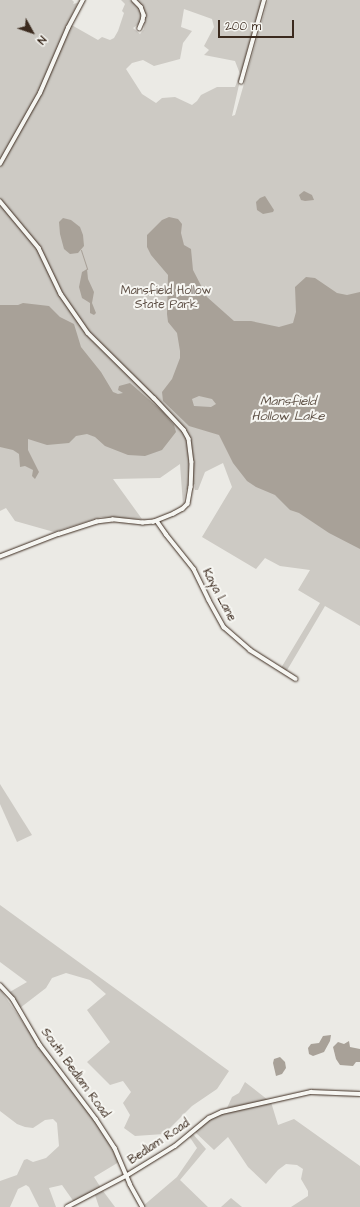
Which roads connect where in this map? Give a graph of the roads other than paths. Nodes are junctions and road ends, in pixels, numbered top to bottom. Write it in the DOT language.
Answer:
graph roads {
  1 [pos="83,0"];
  2 [pos="134,0"];
  3 [pos="264,0"];
  4 [pos="140,28"];
  5 [pos="242,82"];
  6 [pos="0,164"];
  7 [pos="0,201"];
  8 [pos="157,521"];
  9 [pos="0,557"];
  10 [pos="296,679"];
  11 [pos="0,985"];
  12 [pos="360,1094"];
  13 [pos="126,1176"];
  14 [pos="67,1207"];
  15 [pos="143,1207"];
  1 -- 6 [label="street"];
  2 -- 4 [label="street"];
  3 -- 5 [label="street"];
  7 -- 8 [label="street"];
  8 -- 9 [label="street"];
  8 -- 10 [label="street, Kaya Lane"];
  11 -- 13 [label="street, South Bedlam Road"];
  12 -- 13 [label="street, Bedlam Road"];
  13 -- 14 [label="street, Bedlam Road"];
  13 -- 15 [label="street, South Bedlam Road"];
}
